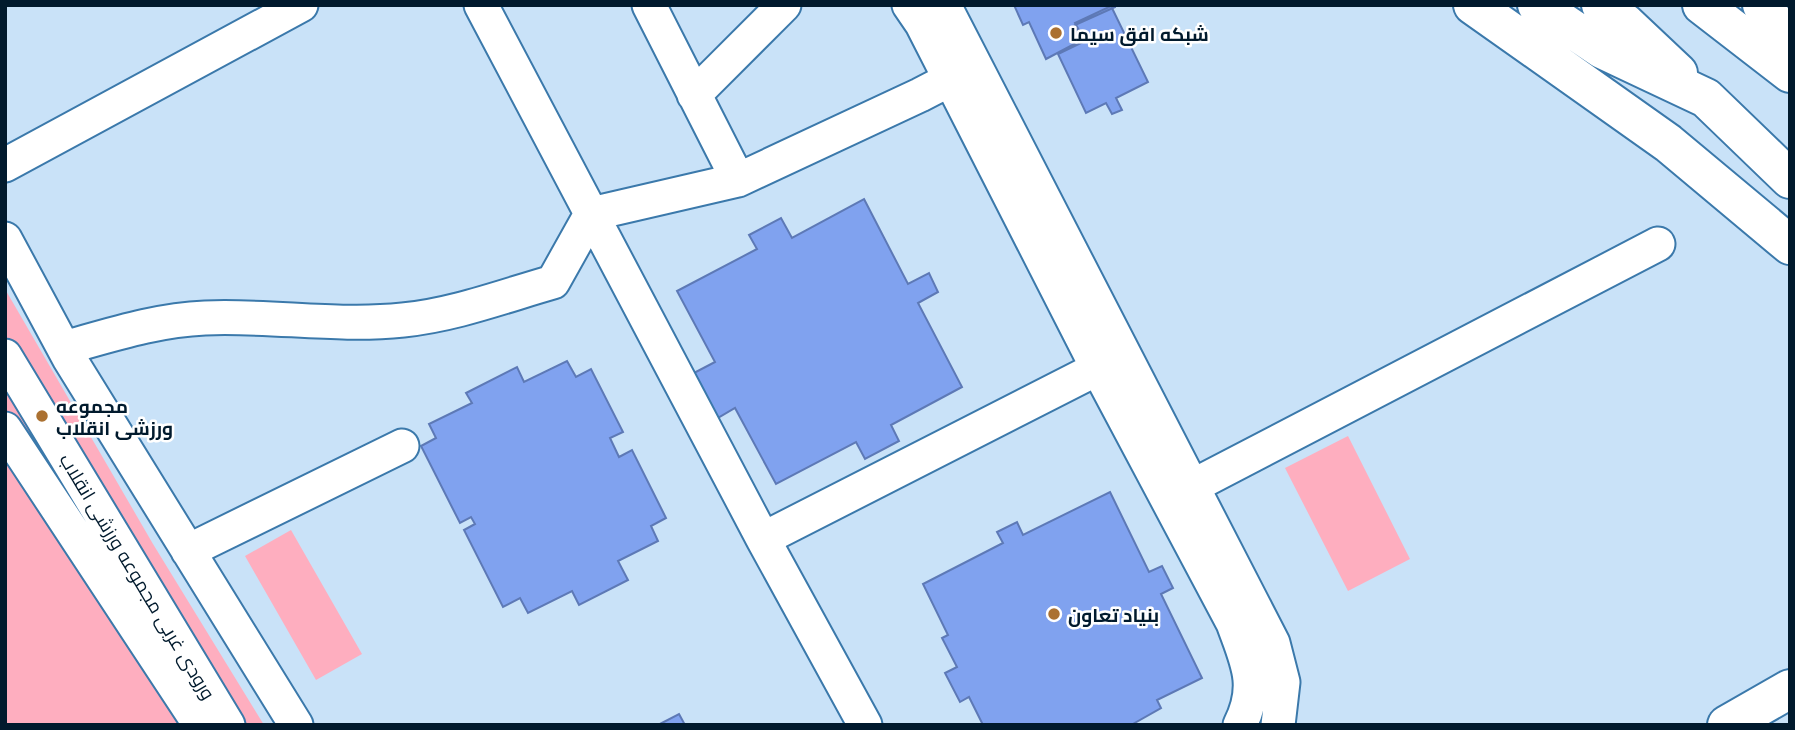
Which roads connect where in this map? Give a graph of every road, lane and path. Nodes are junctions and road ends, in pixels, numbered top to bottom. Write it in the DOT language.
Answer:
graph roads {
  1 [pos="301,5"];
  2 [pos="481,5"];
  3 [pos="649,5"];
  4 [pos="784,5"];
  5 [pos="909,5"];
  6 [pos="944,5"];
  7 [pos="1473,5"];
  8 [pos="1537,5"];
  9 [pos="1601,5"];
  10 [pos="1702,5"];
  11 [pos="1762,5"];
  12 [pos="1790,43"];
  13 [pos="962,73"];
  14 [pos="1790,74"];
  15 [pos="694,95"];
  16 [pos="1706,98"];
  17 [pos="5,165"];
  18 [pos="1790,179"];
  19 [pos="738,180"];
  20 [pos="591,214"];
  21 [pos="5,239"];
  22 [pos="1658,244"];
  23 [pos="1790,245"];
  24 [pos="64,348"];
  25 [pos="5,356"];
  26 [pos="1111,362"];
  27 [pos="5,429"];
  28 [pos="402,446"];
  29 [pos="1191,487"];
  30 [pos="763,539"];
  31 [pos="188,551"];
  32 [pos="1786,702"];
  33 [pos="206,724"];
  34 [pos="296,725"];
  35 [pos="865,725"];
  36 [pos="1240,725"];
  37 [pos="1278,725"];
  38 [pos="1727,725"];
  1 -- 17 [label="lane"];
  2 -- 20 [label="lane"];
  3 -- 15 [label="lane"];
  4 -- 15 [label="lane"];
  5 -- 13 [label="lane"];
  6 -- 13 [label="lane"];
  7 -- 23 [label="main road"];
  8 -- 16 [label="main road"];
  9 -- 16 [label="main road"];
  10 -- 14 [label="main road"];
  11 -- 12 [label="main road"];
  13 -- 19 [label="lane"];
  13 -- 26 [label="lane"];
  15 -- 19 [label="lane"];
  16 -- 18 [label="main road"];
  19 -- 20 [label="lane"];
  20 -- 24 [label="lane"];
  20 -- 30 [label="lane"];
  21 -- 24 [label="lane"];
  22 -- 29 [label="lane"];
  24 -- 31 [label="lane"];
  25 -- 33 [label="lane, ورودی غربی مجموعه ورزشی انقلاب"];
  26 -- 29 [label="lane"];
  26 -- 30 [label="lane"];
  26 -- 36 [label="lane"];
  27 -- 33 [label="lane"];
  28 -- 31 [label="lane"];
  29 -- 37 [label="lane"];
  30 -- 35 [label="lane"];
  31 -- 34 [label="lane"];
  32 -- 38 [label="main road"];
}
